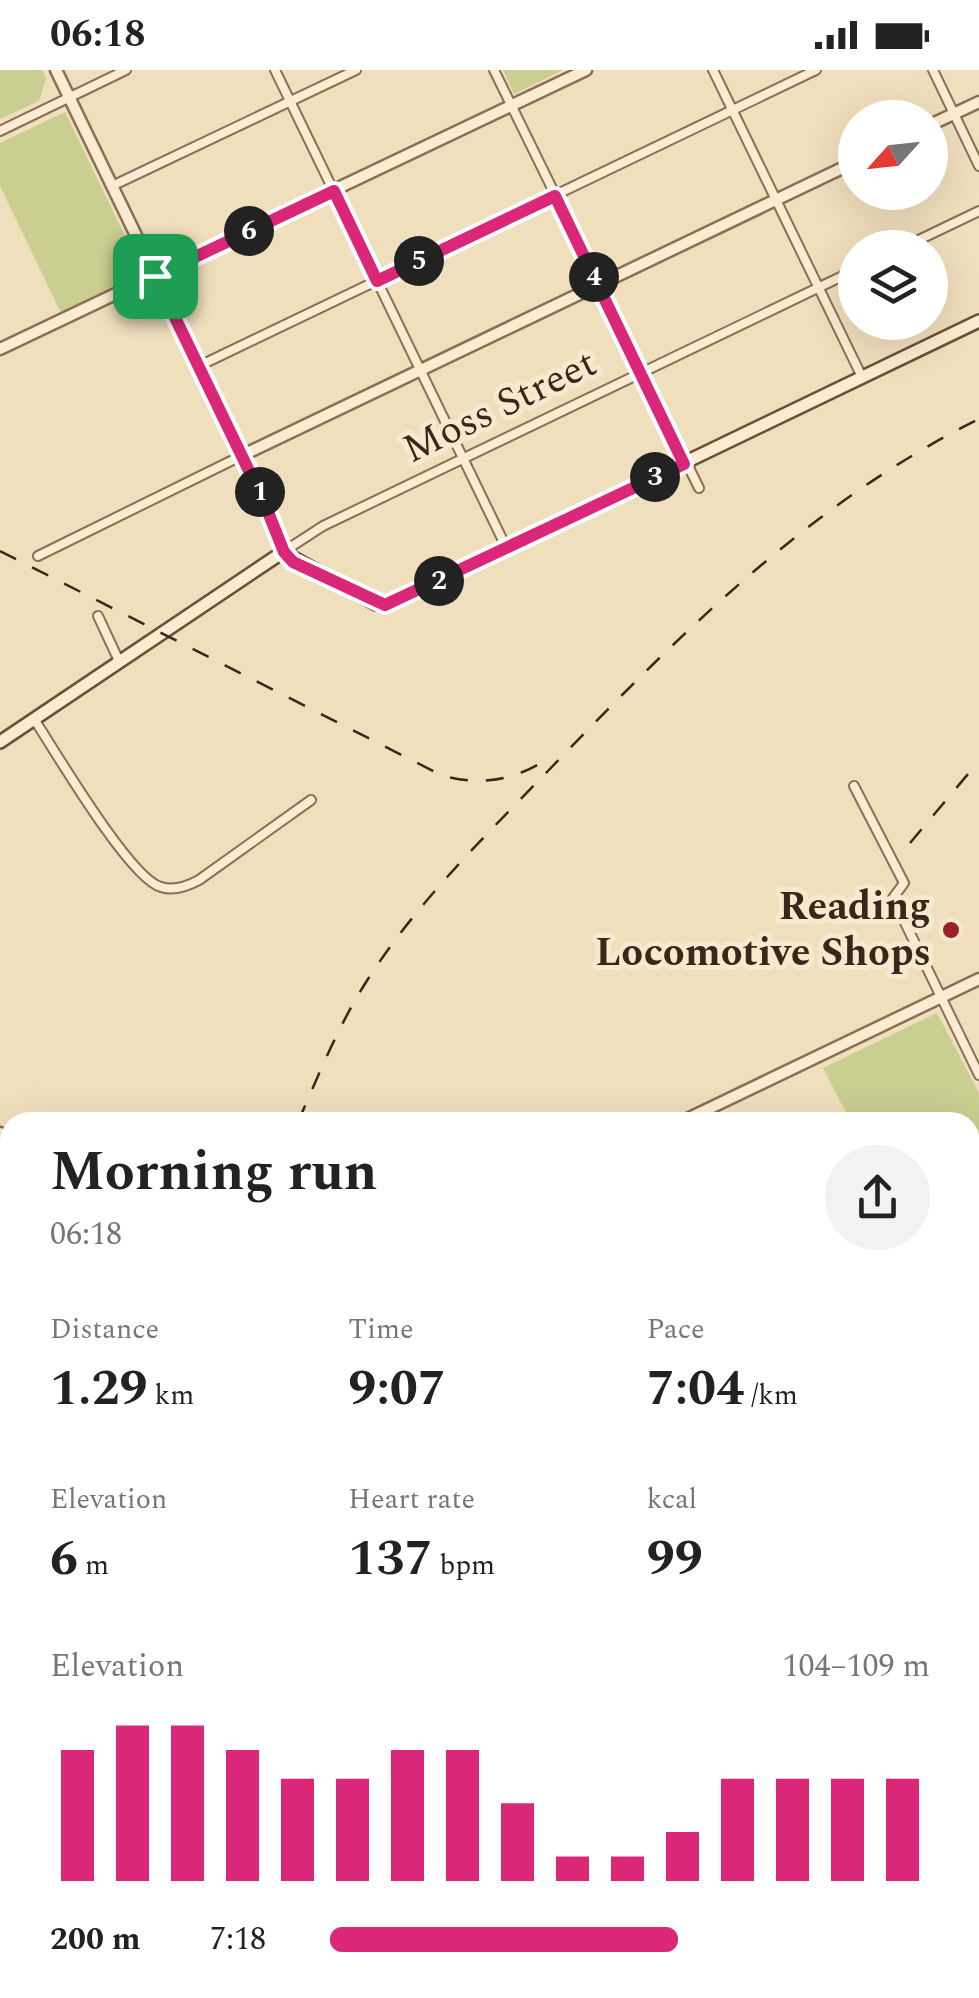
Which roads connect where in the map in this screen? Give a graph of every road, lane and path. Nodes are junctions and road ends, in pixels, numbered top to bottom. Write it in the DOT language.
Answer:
graph roads {
  1 [pos="56,70"];
  2 [pos="126,70"];
  3 [pos="275,70"];
  4 [pos="356,70"];
  5 [pos="494,70"];
  6 [pos="586,70"];
  7 [pos="713,70"];
  8 [pos="816,70"];
  9 [pos="933,70"];
  10 [pos="69,98"];
  11 [pos="290,102"];
  12 [pos="979,102"];
  13 [pos="511,106"];
  14 [pos="732,110"];
  15 [pos="954,114"];
  16 [pos="948,117"];
  17 [pos="0,130"];
  18 [pos="979,166"];
  19 [pos="838,170"];
  20 [pos="112,186"];
  21 [pos="334,191"];
  22 [pos="555,196"];
  23 [pos="776,200"];
  24 [pos="979,211"];
  25 [pos="939,230"];
  26 [pos="155,276"];
  27 [pos="838,278"];
  28 [pos="377,281"];
  29 [pos="598,286"];
  30 [pos="818,288"];
  31 [pos="979,321"];
  32 [pos="0,350"];
  33 [pos="199,366"];
  34 [pos="420,371"];
  35 [pos="640,372"];
  36 [pos="862,377"];
  37 [pos="242,455"];
  38 [pos="464,460"];
  39 [pos="684,464"];
  40 [pos="699,488"];
  41 [pos="506,549"];
  42 [pos="284,552"];
  43 [pos="38,556"];
  44 [pos="98,616"];
  45 [pos="119,662"];
  46 [pos="34,719"];
  47 [pos="0,742"];
  48 [pos="854,786"];
  49 [pos="311,800"];
  50 [pos="979,978"];
  51 [pos="941,997"];
  52 [pos="979,1074"];
  53 [pos="702,1112"];
  1 -- 10 [label="street"];
  2 -- 10 [label="street"];
  3 -- 11 [label="street"];
  4 -- 11 [label="street"];
  5 -- 13 [label="street"];
  6 -- 13 [label="street"];
  7 -- 14 [label="street"];
  8 -- 14 [label="street"];
  9 -- 15 [label="street"];
  10 -- 17 [label="street"];
  10 -- 20 [label="street"];
  11 -- 20 [label="street"];
  11 -- 21 [label="street"];
  12 -- 15 [label="street"];
  13 -- 21 [label="street"];
  13 -- 22 [label="street"];
  14 -- 22 [label="street"];
  14 -- 23 [label="street"];
  15 -- 16 [label="street"];
  15 -- 18 [label="street"];
  19 -- 23 [label="street"];
  20 -- 26 [label="street"];
  21 -- 26 [label="street"];
  21 -- 28 [label="street"];
  22 -- 28 [label="street"];
  22 -- 29 [label="street"];
  23 -- 29 [label="street"];
  23 -- 30 [label="street"];
  24 -- 25 [label="street"];
  26 -- 32 [label="street"];
  26 -- 33 [label="street"];
  27 -- 30 [label="street, Moss Street"];
  28 -- 33 [label="street"];
  28 -- 34 [label="street"];
  29 -- 34 [label="street"];
  29 -- 35 [label="street"];
  30 -- 35 [label="street, Moss Street"];
  30 -- 36 [label="street"];
  31 -- 36 [label="main road"];
  33 -- 37 [label="street"];
  34 -- 37 [label="street"];
  34 -- 38 [label="street"];
  35 -- 38 [label="street, Moss Street"];
  35 -- 39 [label="street"];
  36 -- 39 [label="main road"];
  37 -- 42 [label="street"];
  37 -- 43 [label="street"];
  38 -- 41 [label="street"];
  38 -- 42 [label="street, Moss Street"];
  39 -- 40 [label="street"];
  39 -- 41 [label="main road"];
  41 -- 42 [label="main road"];
  42 -- 45 [label="main road"];
  44 -- 45 [label="street"];
  45 -- 46 [label="main road"];
  46 -- 47 [label="main road"];
  46 -- 49 [label="street"];
  48 -- 51 [label="street"];
  50 -- 51 [label="street"];
  51 -- 52 [label="street"];
  51 -- 53 [label="street"];
}
